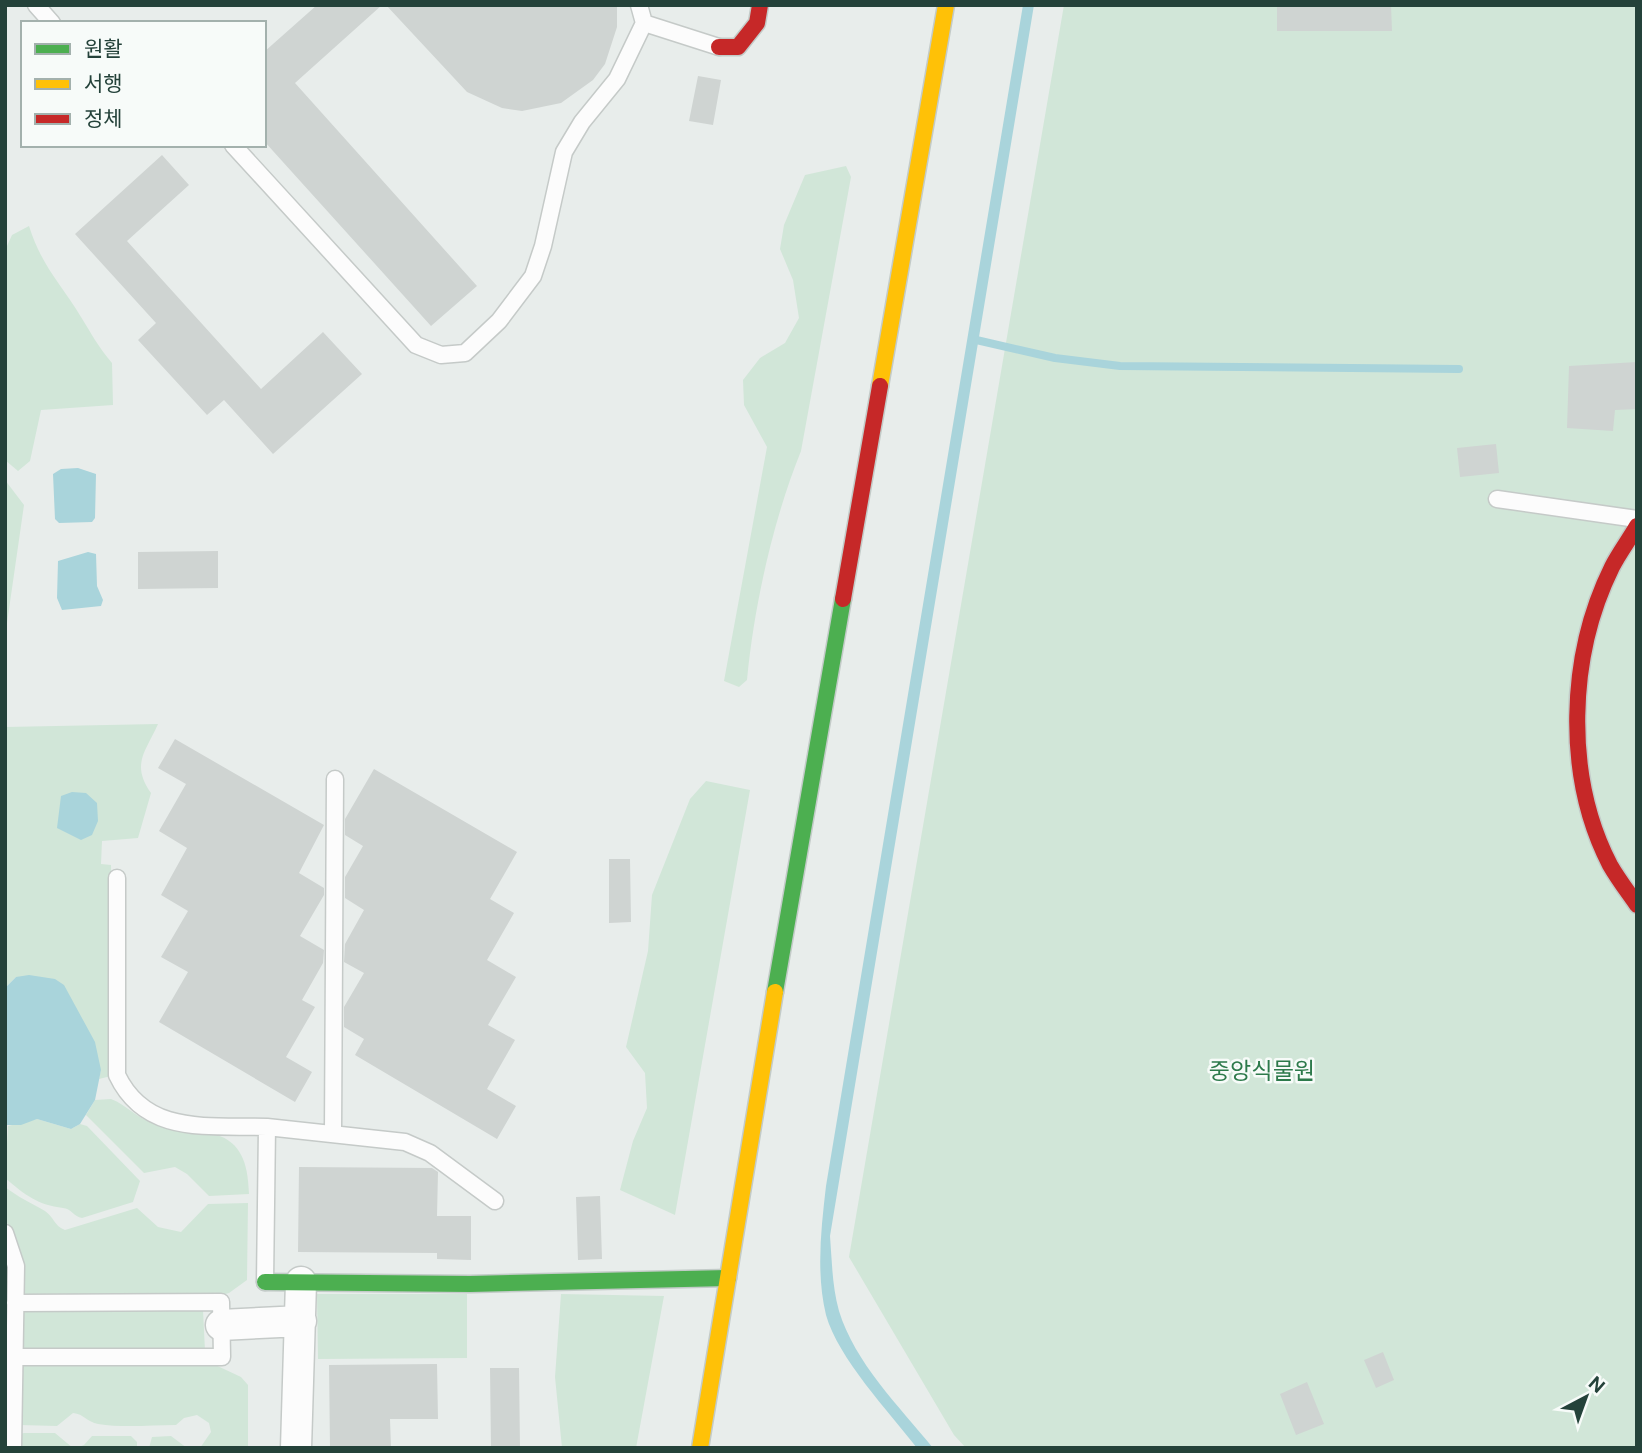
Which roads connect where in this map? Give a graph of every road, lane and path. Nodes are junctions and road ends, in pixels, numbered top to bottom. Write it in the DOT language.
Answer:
graph roads {
  1 [pos="36,5"];
  2 [pos="639,5"];
  3 [pos="760,5"];
  4 [pos="946,5"];
  5 [pos="50,21"];
  6 [pos="644,23"];
  7 [pos="719,47"];
  8 [pos="235,147"];
  9 [pos="1497,499"];
  10 [pos="1637,519"];
  11 [pos="1637,526"];
  12 [pos="335,779"];
  13 [pos="117,878"];
  14 [pos="1637,905"];
  15 [pos="267,1127"];
  16 [pos="333,1133"];
  17 [pos="495,1201"];
  18 [pos="5,1233"];
  19 [pos="728,1278"];
  20 [pos="265,1282"];
  21 [pos="301,1282"];
  22 [pos="15,1303"];
  23 [pos="300,1321"];
  24 [pos="222,1325"];
  25 [pos="15,1357"];
  26 [pos="13,1448"];
  27 [pos="296,1448"];
  28 [pos="700,1448"];
  1 -- 5 [label="lane"];
  2 -- 6 [label="lane"];
  3 -- 7 [label="main road"];
  4 -- 19 [label="main road"];
  6 -- 7 [label="lane"];
  6 -- 8 [label="lane"];
  9 -- 10 [label="lane"];
  11 -- 14 [label="main road"];
  12 -- 16 [label="lane"];
  13 -- 15 [label="lane"];
  15 -- 16 [label="lane"];
  15 -- 20 [label="lane"];
  16 -- 17 [label="lane"];
  18 -- 22 [label="lane"];
  19 -- 21 [label="main road"];
  19 -- 28 [label="main road"];
  20 -- 21 [label="main road"];
  21 -- 23 [label="street"];
  22 -- 24 [label="lane"];
  22 -- 25 [label="lane"];
  23 -- 24 [label="street"];
  23 -- 27 [label="street"];
  24 -- 25 [label="lane"];
  25 -- 26 [label="lane"];
}
